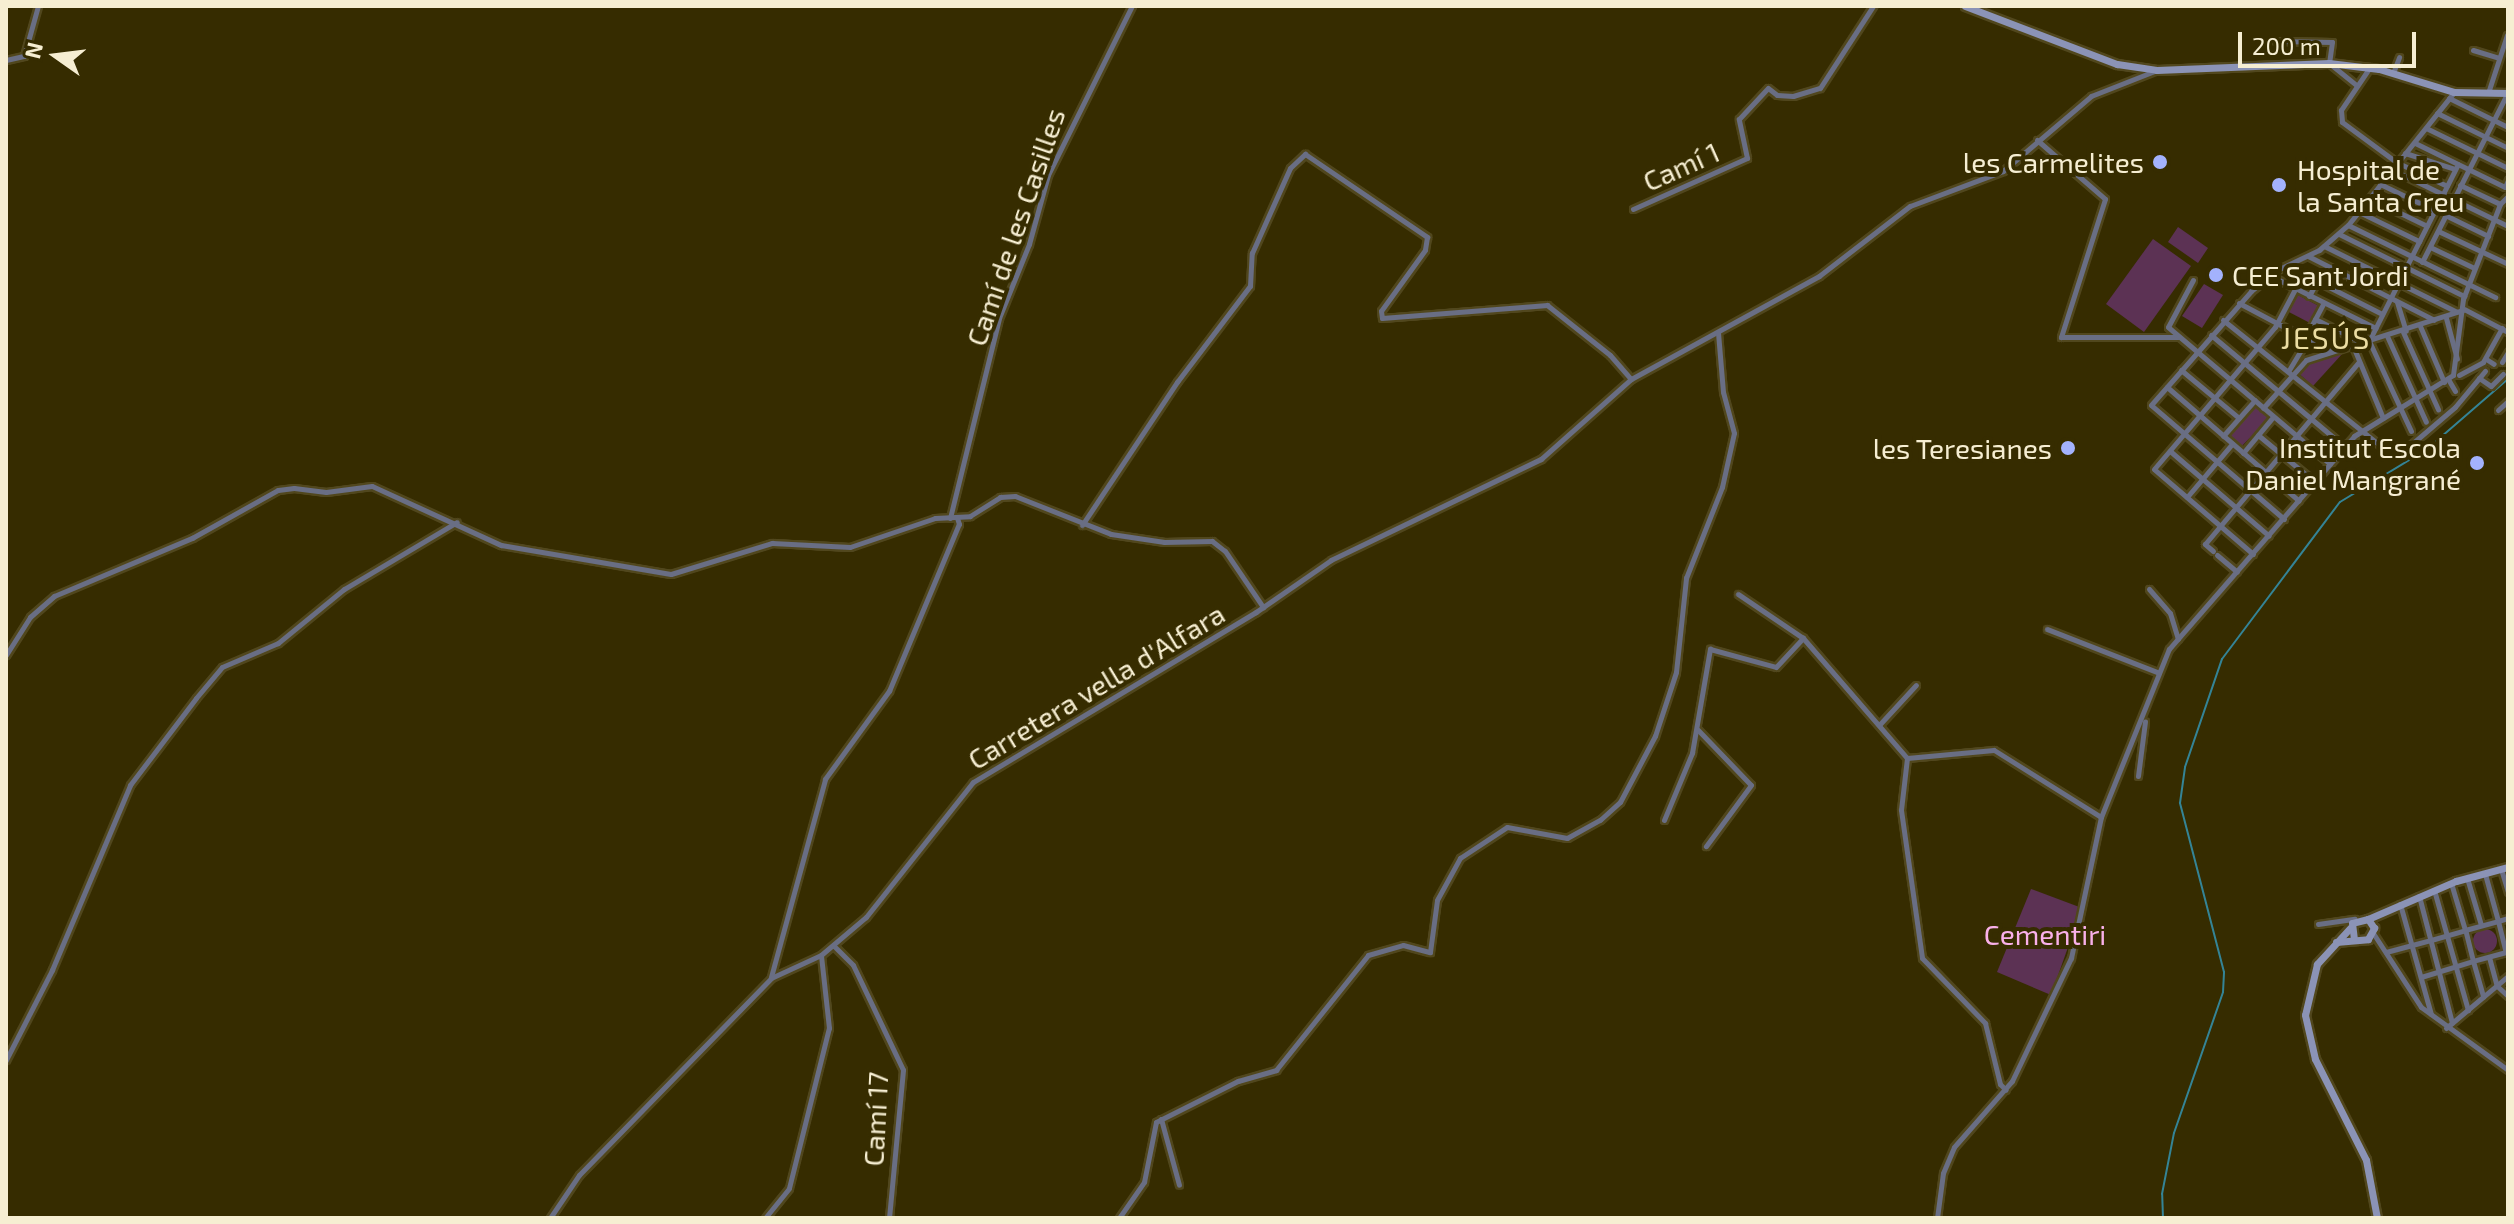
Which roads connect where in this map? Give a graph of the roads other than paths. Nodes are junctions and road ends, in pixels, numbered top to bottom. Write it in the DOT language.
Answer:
graph roads {
  1 [pos="38,6"];
  2 [pos="1132,6"];
  3 [pos="1873,6"];
  4 [pos="1965,6"];
  5 [pos="2507,35"];
  6 [pos="2276,41"];
  7 [pos="2473,50"];
  8 [pos="2399,57"];
  9 [pos="2499,58"];
  10 [pos="6,60"];
  11 [pos="2329,63"];
  12 [pos="2370,67"];
  13 [pos="2157,70"];
  14 [pos="2393,73"];
  15 [pos="2357,86"];
  16 [pos="2508,92"];
  17 [pos="2488,93"];
  18 [pos="2451,95"];
  19 [pos="2505,105"];
  20 [pos="2437,113"];
  21 [pos="2493,120"];
  22 [pos="2508,127"];
  23 [pos="2426,128"];
  24 [pos="2483,136"];
  25 [pos="2037,140"];
  26 [pos="2415,143"];
  27 [pos="2508,148"];
  28 [pos="2475,152"];
  29 [pos="2405,153"];
  30 [pos="2396,162"];
  31 [pos="2457,166"];
  32 [pos="2467,168"];
  33 [pos="2508,168"];
  34 [pos="2391,169"];
  35 [pos="2506,183"];
  36 [pos="2380,184"];
  37 [pos="2460,185"];
  38 [pos="2447,186"];
  39 [pos="2442,195"];
  40 [pos="2508,196"];
  41 [pos="2369,198"];
  42 [pos="2453,199"];
  43 [pos="2500,204"];
  44 [pos="1633,209"];
  45 [pos="2434,210"];
  46 [pos="2359,212"];
  47 [pos="2445,215"];
  48 [pos="2494,220"];
  49 [pos="2348,225"];
  50 [pos="2427,226"];
  51 [pos="2508,226"];
  52 [pos="2438,231"];
  53 [pos="2339,234"];
  54 [pos="2488,236"];
  55 [pos="2419,241"];
  56 [pos="2324,246"];
  57 [pos="2430,247"];
  58 [pos="2481,252"];
  59 [pos="2309,255"];
  60 [pos="2411,257"];
  61 [pos="2422,262"];
  62 [pos="2508,264"];
  63 [pos="2406,267"];
  64 [pos="2474,268"];
  65 [pos="2269,275"];
  66 [pos="2193,280"];
  67 [pos="2398,283"];
  68 [pos="2468,284"];
  69 [pos="2295,289"];
  70 [pos="2309,296"];
  71 [pos="2464,296"];
  72 [pos="2495,297"];
  73 [pos="2390,299"];
  74 [pos="2397,302"];
  75 [pos="2239,303"];
  76 [pos="2324,303"];
  77 [pos="2464,309"];
  78 [pos="2457,313"];
  79 [pos="2382,314"];
  80 [pos="2446,318"];
  81 [pos="2315,319"];
  82 [pos="2223,320"];
  83 [pos="2435,321"];
  84 [pos="2277,324"];
  85 [pos="2420,326"];
  86 [pos="2376,328"];
  87 [pos="2505,330"];
  88 [pos="2405,331"];
  89 [pos="1718,332"];
  90 [pos="2211,335"];
  91 [pos="2387,336"];
  92 [pos="2179,337"];
  93 [pos="2306,339"];
  94 [pos="2369,341"];
  95 [pos="2362,343"];
  96 [pos="2353,346"];
  97 [pos="2258,347"];
  98 [pos="2197,351"];
  99 [pos="2332,352"];
  100 [pos="2508,352"];
  101 [pos="2458,359"];
  102 [pos="2486,359"];
  103 [pos="2359,362"];
  104 [pos="2502,362"];
  105 [pos="2245,363"];
  106 [pos="2494,364"];
  107 [pos="2181,370"];
  108 [pos="2291,371"];
  109 [pos="2485,371"];
  110 [pos="2503,374"];
  111 [pos="2459,375"];
  112 [pos="2479,378"];
  113 [pos="1631,379"];
  114 [pos="2230,380"];
  115 [pos="2446,380"];
  116 [pos="2167,387"];
  117 [pos="2278,390"];
  118 [pos="2428,391"];
  119 [pos="2455,391"];
  120 [pos="2215,398"];
  121 [pos="2255,400"];
  122 [pos="2327,400"];
  123 [pos="2413,400"];
  124 [pos="2508,401"];
  125 [pos="2263,408"];
  126 [pos="2398,409"];
  127 [pos="2438,409"];
  128 [pos="2498,410"];
  129 [pos="2200,415"];
  130 [pos="2273,417"];
  131 [pos="2239,418"];
  132 [pos="2383,418"];
  133 [pos="2311,419"];
  134 [pos="2426,422"];
  135 [pos="2362,430"];
  136 [pos="2411,431"];
  137 [pos="2184,434"];
  138 [pos="2258,435"];
  139 [pos="2223,436"];
  140 [pos="2297,436"];
  141 [pos="2232,444"];
  142 [pos="2345,447"];
  143 [pos="2382,447"];
  144 [pos="2407,448"];
  145 [pos="2170,451"];
  146 [pos="2243,453"];
  147 [pos="2281,454"];
  148 [pos="2217,462"];
  149 [pos="2330,464"];
  150 [pos="2265,472"];
  151 [pos="2202,479"];
  152 [pos="2315,482"];
  153 [pos="2251,491"];
  154 [pos="2187,497"];
  155 [pos="2299,501"];
  156 [pos="2236,508"];
  157 [pos="954,518"];
  158 [pos="2284,519"];
  159 [pos="457,521"];
  160 [pos="1082,525"];
  161 [pos="2220,525"];
  162 [pos="2269,536"];
  163 [pos="2253,554"];
  164 [pos="2237,573"];
  165 [pos="2149,589"];
  166 [pos="1738,594"];
  167 [pos="1263,607"];
  168 [pos="2047,629"];
  169 [pos="1803,638"];
  170 [pos="2179,640"];
  171 [pos="6,655"];
  172 [pos="2159,673"];
  173 [pos="1916,685"];
  174 [pos="2145,720"];
  175 [pos="1880,724"];
  176 [pos="1698,730"];
  177 [pos="1907,758"];
  178 [pos="2138,776"];
  179 [pos="2101,817"];
  180 [pos="1664,820"];
  181 [pos="1706,846"];
  182 [pos="2505,868"];
  183 [pos="2485,874"];
  184 [pos="2467,878"];
  185 [pos="2451,883"];
  186 [pos="2434,890"];
  187 [pos="2508,892"];
  188 [pos="2419,896"];
  189 [pos="2400,903"];
  190 [pos="2508,918"];
  191 [pos="2498,921"];
  192 [pos="2318,924"];
  193 [pos="2352,924"];
  194 [pos="2481,925"];
  195 [pos="2371,929"];
  196 [pos="2465,930"];
  197 [pos="2447,935"];
  198 [pos="2354,939"];
  199 [pos="2431,940"];
  200 [pos="2334,942"];
  201 [pos="2412,945"];
  202 [pos="834,946"];
  203 [pos="2385,951"];
  204 [pos="821,955"];
  205 [pos="2507,955"];
  206 [pos="2489,957"];
  207 [pos="2473,961"];
  208 [pos="2456,966"];
  209 [pos="2439,971"];
  210 [pos="2508,976"];
  211 [pos="2421,977"];
  212 [pos="771,978"];
  213 [pos="2497,986"];
  214 [pos="2508,996"];
  215 [pos="2483,997"];
  216 [pos="2468,1010"];
  217 [pos="2431,1016"];
  218 [pos="2452,1023"];
  219 [pos="2446,1028"];
  220 [pos="6,1060"];
  221 [pos="2508,1070"];
  222 [pos="2006,1090"];
  223 [pos="1161,1119"];
  224 [pos="1179,1185"];
  225 [pos="550,1218"];
  226 [pos="765,1218"];
  227 [pos="889,1218"];
  228 [pos="1119,1218"];
  229 [pos="1937,1218"];
  230 [pos="2377,1218"];
  1 -- 10 [label="street"];
  2 -- 157 [label="street, Camí de les Casilles"];
  3 -- 44 [label="street, Camí 1"];
  4 -- 13 [label="main road"];
  5 -- 9 [label="street"];
  6 -- 11 [label="street"];
  7 -- 9 [label="street"];
  8 -- 14 [label="street"];
  9 -- 17 [label="street"];
  11 -- 12 [label="main road"];
  11 -- 13 [label="main road"];
  11 -- 15 [label="street"];
  12 -- 14 [label="main road"];
  12 -- 15 [label="street"];
  13 -- 25 [label="street, Carretera vella d'Alfara"];
  14 -- 18 [label="main road"];
  15 -- 30 [label="street"];
  16 -- 17 [label="main road"];
  16 -- 19 [label="street"];
  17 -- 18 [label="main road"];
  18 -- 20 [label="street"];
  18 -- 21 [label="street"];
  19 -- 21 [label="street"];
  20 -- 23 [label="street"];
  20 -- 24 [label="street"];
  21 -- 22 [label="street"];
  21 -- 24 [label="street"];
  23 -- 26 [label="street"];
  23 -- 28 [label="street"];
  24 -- 27 [label="street"];
  24 -- 28 [label="street"];
  25 -- 89 [label="street, Carretera vella d'Alfara"];
  25 -- 92 [label="street"];
  26 -- 29 [label="street"];
  26 -- 31 [label="street"];
  28 -- 32 [label="street"];
  28 -- 33 [label="street"];
  29 -- 30 [label="street"];
  29 -- 31 [label="street"];
  30 -- 34 [label="street"];
  30 -- 38 [label="street"];
  31 -- 32 [label="street"];
  31 -- 38 [label="street"];
  32 -- 35 [label="street"];
  32 -- 37 [label="street"];
  34 -- 36 [label="street"];
  34 -- 39 [label="street"];
  36 -- 41 [label="street"];
  36 -- 45 [label="street"];
  37 -- 42 [label="street"];
  37 -- 43 [label="street"];
  38 -- 39 [label="street"];
  39 -- 42 [label="street"];
  39 -- 45 [label="street"];
  40 -- 43 [label="street"];
  41 -- 46 [label="street"];
  41 -- 50 [label="street"];
  42 -- 47 [label="street"];
  42 -- 48 [label="street"];
  43 -- 48 [label="street"];
  45 -- 50 [label="street"];
  46 -- 49 [label="street"];
  46 -- 55 [label="street"];
  47 -- 52 [label="street"];
  47 -- 54 [label="street"];
  48 -- 51 [label="street"];
  48 -- 54 [label="street"];
  49 -- 53 [label="street"];
  49 -- 60 [label="street"];
  50 -- 55 [label="street"];
  52 -- 57 [label="street"];
  52 -- 58 [label="street"];
  53 -- 56 [label="street"];
  53 -- 63 [label="street"];
  54 -- 58 [label="street"];
  55 -- 60 [label="street"];
  56 -- 59 [label="street"];
  56 -- 67 [label="street"];
  57 -- 61 [label="street"];
  57 -- 64 [label="street"];
  58 -- 62 [label="street"];
  58 -- 64 [label="street"];
  59 -- 65 [label="street"];
  59 -- 73 [label="street"];
  60 -- 61 [label="street"];
  60 -- 63 [label="street"];
  61 -- 68 [label="street"];
  63 -- 67 [label="street"];
  63 -- 71 [label="street"];
  64 -- 68 [label="street"];
  65 -- 69 [label="street"];
  65 -- 75 [label="street"];
  66 -- 92 [label="street"];
  67 -- 73 [label="street"];
  67 -- 78 [label="street"];
  68 -- 71 [label="street"];
  68 -- 72 [label="street"];
  69 -- 70 [label="street"];
  69 -- 84 [label="street"];
  70 -- 76 [label="street"];
  70 -- 79 [label="street"];
  71 -- 77 [label="street"];
  73 -- 74 [label="street"];
  73 -- 79 [label="street"];
  74 -- 83 [label="street"];
  74 -- 88 [label="street"];
  75 -- 82 [label="street"];
  75 -- 84 [label="street"];
  76 -- 81 [label="street"];
  76 -- 86 [label="street"];
  77 -- 78 [label="street"];
  77 -- 87 [label="street"];
  77 -- 101 [label="street"];
  78 -- 80 [label="street"];
  79 -- 86 [label="street"];
  80 -- 83 [label="street"];
  80 -- 101 [label="street"];
  81 -- 93 [label="street"];
  81 -- 95 [label="street"];
  82 -- 90 [label="street"];
  82 -- 97 [label="street"];
  83 -- 85 [label="street"];
  84 -- 93 [label="street"];
  84 -- 97 [label="street"];
  85 -- 88 [label="street"];
  85 -- 115 [label="street"];
  86 -- 94 [label="street"];
  87 -- 102 [label="street"];
  88 -- 91 [label="street"];
  88 -- 118 [label="street"];
  89 -- 113 [label="street, Carretera vella d'Alfara"];
  89 -- 223 [label="street"];
  90 -- 98 [label="street"];
  90 -- 105 [label="street"];
  91 -- 94 [label="street"];
  91 -- 123 [label="street"];
  92 -- 98 [label="street"];
  93 -- 99 [label="street"];
  93 -- 108 [label="street"];
  94 -- 95 [label="street"];
  94 -- 126 [label="street"];
  95 -- 96 [label="street"];
  96 -- 99 [label="street"];
  96 -- 103 [label="street"];
  97 -- 105 [label="street"];
  97 -- 108 [label="street"];
  98 -- 107 [label="street"];
  98 -- 114 [label="street"];
  99 -- 108 [label="street"];
  100 -- 104 [label="street"];
  101 -- 115 [label="street"];
  102 -- 106 [label="street"];
  102 -- 111 [label="street"];
  103 -- 122 [label="street"];
  103 -- 132 [label="street"];
  105 -- 114 [label="street"];
  105 -- 117 [label="street"];
  107 -- 116 [label="street"];
  107 -- 120 [label="street"];
  108 -- 117 [label="street"];
  108 -- 122 [label="street"];
  109 -- 112 [label="street"];
  110 -- 112 [label="street"];
  112 -- 144 [label="street"];
  113 -- 160 [label="street"];
  113 -- 167 [label="street, Carretera vella d'Alfara"];
  114 -- 120 [label="street"];
  114 -- 121 [label="street"];
  115 -- 118 [label="street"];
  115 -- 119 [label="street"];
  116 -- 129 [label="street"];
  116 -- 137 [label="street"];
  117 -- 125 [label="street"];
  117 -- 133 [label="street"];
  118 -- 123 [label="street"];
  118 -- 127 [label="street"];
  120 -- 129 [label="street"];
  120 -- 131 [label="street"];
  121 -- 125 [label="street"];
  121 -- 131 [label="street"];
  122 -- 133 [label="street"];
  122 -- 135 [label="street"];
  123 -- 126 [label="street"];
  123 -- 134 [label="street"];
  124 -- 128 [label="street"];
  125 -- 130 [label="street"];
  126 -- 132 [label="street"];
  126 -- 136 [label="street"];
  129 -- 137 [label="street"];
  129 -- 139 [label="street"];
  130 -- 138 [label="street"];
  130 -- 140 [label="street"];
  131 -- 139 [label="street"];
  132 -- 135 [label="street"];
  133 -- 140 [label="street"];
  133 -- 142 [label="street"];
  135 -- 142 [label="street"];
  135 -- 143 [label="street"];
  137 -- 145 [label="street"];
  137 -- 148 [label="street"];
  138 -- 146 [label="street"];
  138 -- 147 [label="street"];
  139 -- 141 [label="street"];
  140 -- 147 [label="street"];
  140 -- 149 [label="street"];
  141 -- 146 [label="street"];
  141 -- 148 [label="street"];
  142 -- 149 [label="street"];
  145 -- 151 [label="street"];
  145 -- 154 [label="street"];
  146 -- 150 [label="street"];
  147 -- 150 [label="street"];
  147 -- 152 [label="street"];
  148 -- 151 [label="street"];
  148 -- 153 [label="street"];
  149 -- 152 [label="street"];
  150 -- 153 [label="street"];
  150 -- 155 [label="street"];
  151 -- 154 [label="street"];
  151 -- 156 [label="street"];
  152 -- 155 [label="street"];
  153 -- 156 [label="street"];
  153 -- 158 [label="street"];
  154 -- 161 [label="street"];
  155 -- 158 [label="street"];
  156 -- 161 [label="street"];
  156 -- 162 [label="street"];
  157 -- 159 [label="street"];
  157 -- 160 [label="street"];
  157 -- 212 [label="street, Camí de les Casilles"];
  158 -- 162 [label="street"];
  159 -- 171 [label="street"];
  159 -- 220 [label="street"];
  160 -- 167 [label="street"];
  161 -- 163 [label="street"];
  161 -- 164 [label="street"];
  162 -- 163 [label="street"];
  163 -- 164 [label="street"];
  164 -- 170 [label="street"];
  165 -- 170 [label="street"];
  166 -- 169 [label="street"];
  167 -- 202 [label="street, Carretera vella d'Alfara"];
  168 -- 172 [label="street"];
  169 -- 175 [label="street"];
  169 -- 176 [label="street"];
  170 -- 172 [label="street"];
  172 -- 174 [label="street"];
  173 -- 175 [label="street"];
  174 -- 178 [label="street"];
  174 -- 179 [label="street"];
  175 -- 177 [label="street"];
  176 -- 180 [label="street"];
  176 -- 181 [label="street"];
  177 -- 179 [label="street"];
  177 -- 222 [label="street"];
  179 -- 222 [label="street"];
  182 -- 183 [label="main road"];
  182 -- 187 [label="street"];
  183 -- 184 [label="main road"];
  183 -- 191 [label="street"];
  184 -- 185 [label="main road"];
  184 -- 194 [label="street"];
  185 -- 186 [label="main road"];
  185 -- 196 [label="street"];
  186 -- 188 [label="main road"];
  186 -- 197 [label="street"];
  188 -- 189 [label="main road"];
  188 -- 199 [label="street"];
  189 -- 195 [label="main road"];
  189 -- 201 [label="street"];
  190 -- 191 [label="street"];
  191 -- 194 [label="street"];
  191 -- 205 [label="street"];
  192 -- 193 [label="street"];
  193 -- 195 [label="main road"];
  193 -- 198 [label="main road"];
  193 -- 200 [label="main road"];
  194 -- 196 [label="street"];
  195 -- 198 [label="main road"];
  195 -- 203 [label="street"];
  196 -- 197 [label="street"];
  196 -- 207 [label="street"];
  197 -- 199 [label="street"];
  197 -- 208 [label="street"];
  198 -- 200 [label="main road"];
  199 -- 201 [label="street"];
  199 -- 209 [label="street"];
  200 -- 230 [label="main road"];
  201 -- 203 [label="street"];
  201 -- 211 [label="street"];
  202 -- 204 [label="street, Carretera vella d'Alfara"];
  202 -- 227 [label="street, Camí 17"];
  203 -- 217 [label="street"];
  204 -- 212 [label="street, Carretera vella d'Alfara"];
  204 -- 226 [label="street"];
  205 -- 206 [label="street"];
  206 -- 207 [label="street"];
  206 -- 213 [label="street"];
  207 -- 208 [label="street"];
  207 -- 215 [label="street"];
  208 -- 209 [label="street"];
  208 -- 216 [label="street"];
  209 -- 211 [label="street"];
  209 -- 218 [label="street"];
  210 -- 213 [label="street"];
  211 -- 217 [label="street"];
  212 -- 225 [label="street, Carretera vella d'Alfara"];
  213 -- 214 [label="street"];
  213 -- 215 [label="street"];
  215 -- 216 [label="street"];
  216 -- 218 [label="street"];
  217 -- 219 [label="street"];
  218 -- 219 [label="street"];
  219 -- 221 [label="street"];
  222 -- 229 [label="street"];
  223 -- 224 [label="street"];
  223 -- 228 [label="street"];
}
